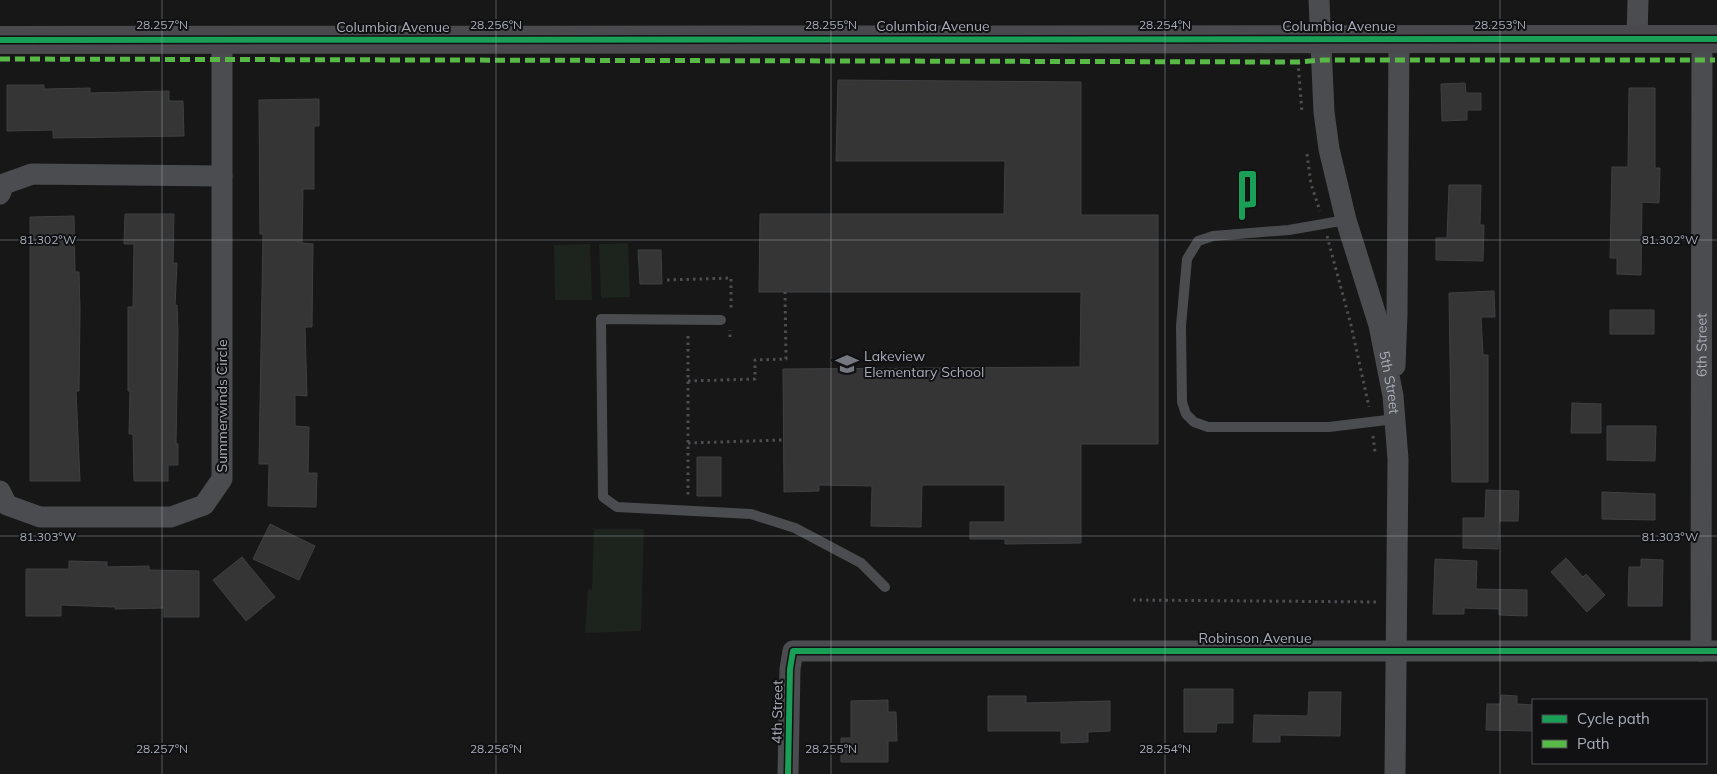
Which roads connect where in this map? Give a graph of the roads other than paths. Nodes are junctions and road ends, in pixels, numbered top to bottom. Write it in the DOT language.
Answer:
graph roads {
  1 [pos="1319,0"];
  2 [pos="1638,0"];
  3 [pos="1320,38"];
  4 [pos="1399,38"];
  5 [pos="1637,39"];
  6 [pos="1710,39"];
  7 [pos="0,40"];
  8 [pos="222,40"];
  9 [pos="222,176"];
  10 [pos="0,194"];
  11 [pos="1346,220"];
  12 [pos="726,318"];
  13 [pos="1393,396"];
  14 [pos="1395,420"];
  15 [pos="0,491"];
  16 [pos="885,588"];
  17 [pos="1395,650"];
  18 [pos="793,651"];
  19 [pos="1709,652"];
  20 [pos="788,774"];
  21 [pos="1395,774"];
  1 -- 3 [label="street, 5th Street"];
  2 -- 5 [label="street"];
  3 -- 4 [label="street, Columbia Avenue"];
  3 -- 8 [label="street, Columbia Avenue"];
  3 -- 11 [label="street, 5th Street"];
  4 -- 5 [label="street, Columbia Avenue"];
  4 -- 13 [label="street"];
  5 -- 6 [label="street, Columbia Avenue"];
  6 -- 19 [label="street, 6th Street"];
  7 -- 8 [label="street, Columbia Avenue"];
  8 -- 9 [label="street, Summerwinds Circle"];
  9 -- 10 [label="street"];
  9 -- 15 [label="street, Summerwinds Circle"];
  11 -- 13 [label="street, 5th Street"];
  11 -- 14 [label="lane"];
  12 -- 16 [label="lane"];
  13 -- 14 [label="street, 5th Street"];
  14 -- 17 [label="street, 5th Street"];
  17 -- 18 [label="street, Robinson Avenue"];
  17 -- 19 [label="street, Robinson Avenue"];
  17 -- 21 [label="street, 5th Street"];
  18 -- 20 [label="street, 4th Street"];
}
